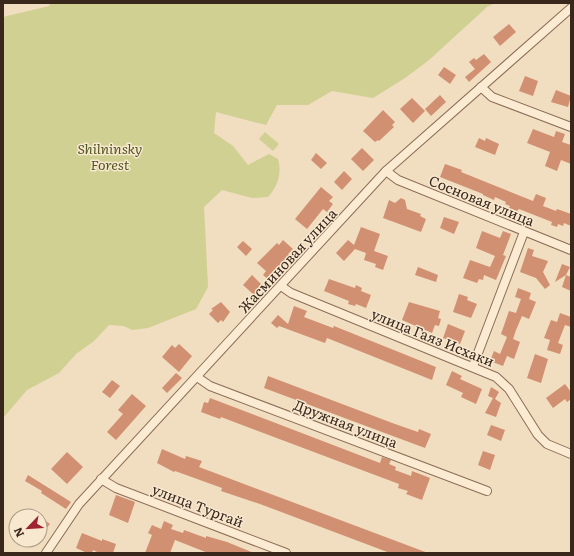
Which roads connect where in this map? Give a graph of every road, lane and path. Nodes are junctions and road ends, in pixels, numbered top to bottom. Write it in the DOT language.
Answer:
graph roads {
  1 [pos="571,8"];
  2 [pos="481,87"];
  3 [pos="571,127"];
  4 [pos="386,171"];
  5 [pos="524,232"];
  6 [pos="571,250"];
  7 [pos="281,286"];
  8 [pos="473,366"];
  9 [pos="197,377"];
  10 [pos="571,454"];
  11 [pos="101,479"];
  12 [pos="487,491"];
  13 [pos="46,553"];
  14 [pos="286,553"];
  1 -- 2 [label="street, Жасминовая улица"];
  2 -- 3 [label="street"];
  2 -- 4 [label="street, Жасминовая улица"];
  4 -- 5 [label="street, Сосновая улица"];
  4 -- 7 [label="street, Жасминовая улица"];
  5 -- 6 [label="street, Сосновая улица"];
  5 -- 8 [label="street"];
  7 -- 8 [label="street, улица Гаяз Исхаки"];
  7 -- 9 [label="street, Жасминовая улица"];
  8 -- 10 [label="street, улица Гаяз Исхаки"];
  9 -- 11 [label="street, Жасминовая улица"];
  9 -- 12 [label="street, Дружная улица"];
  11 -- 13 [label="street, Жасминовая улица"];
  11 -- 14 [label="street, улица Тургай"];
}
